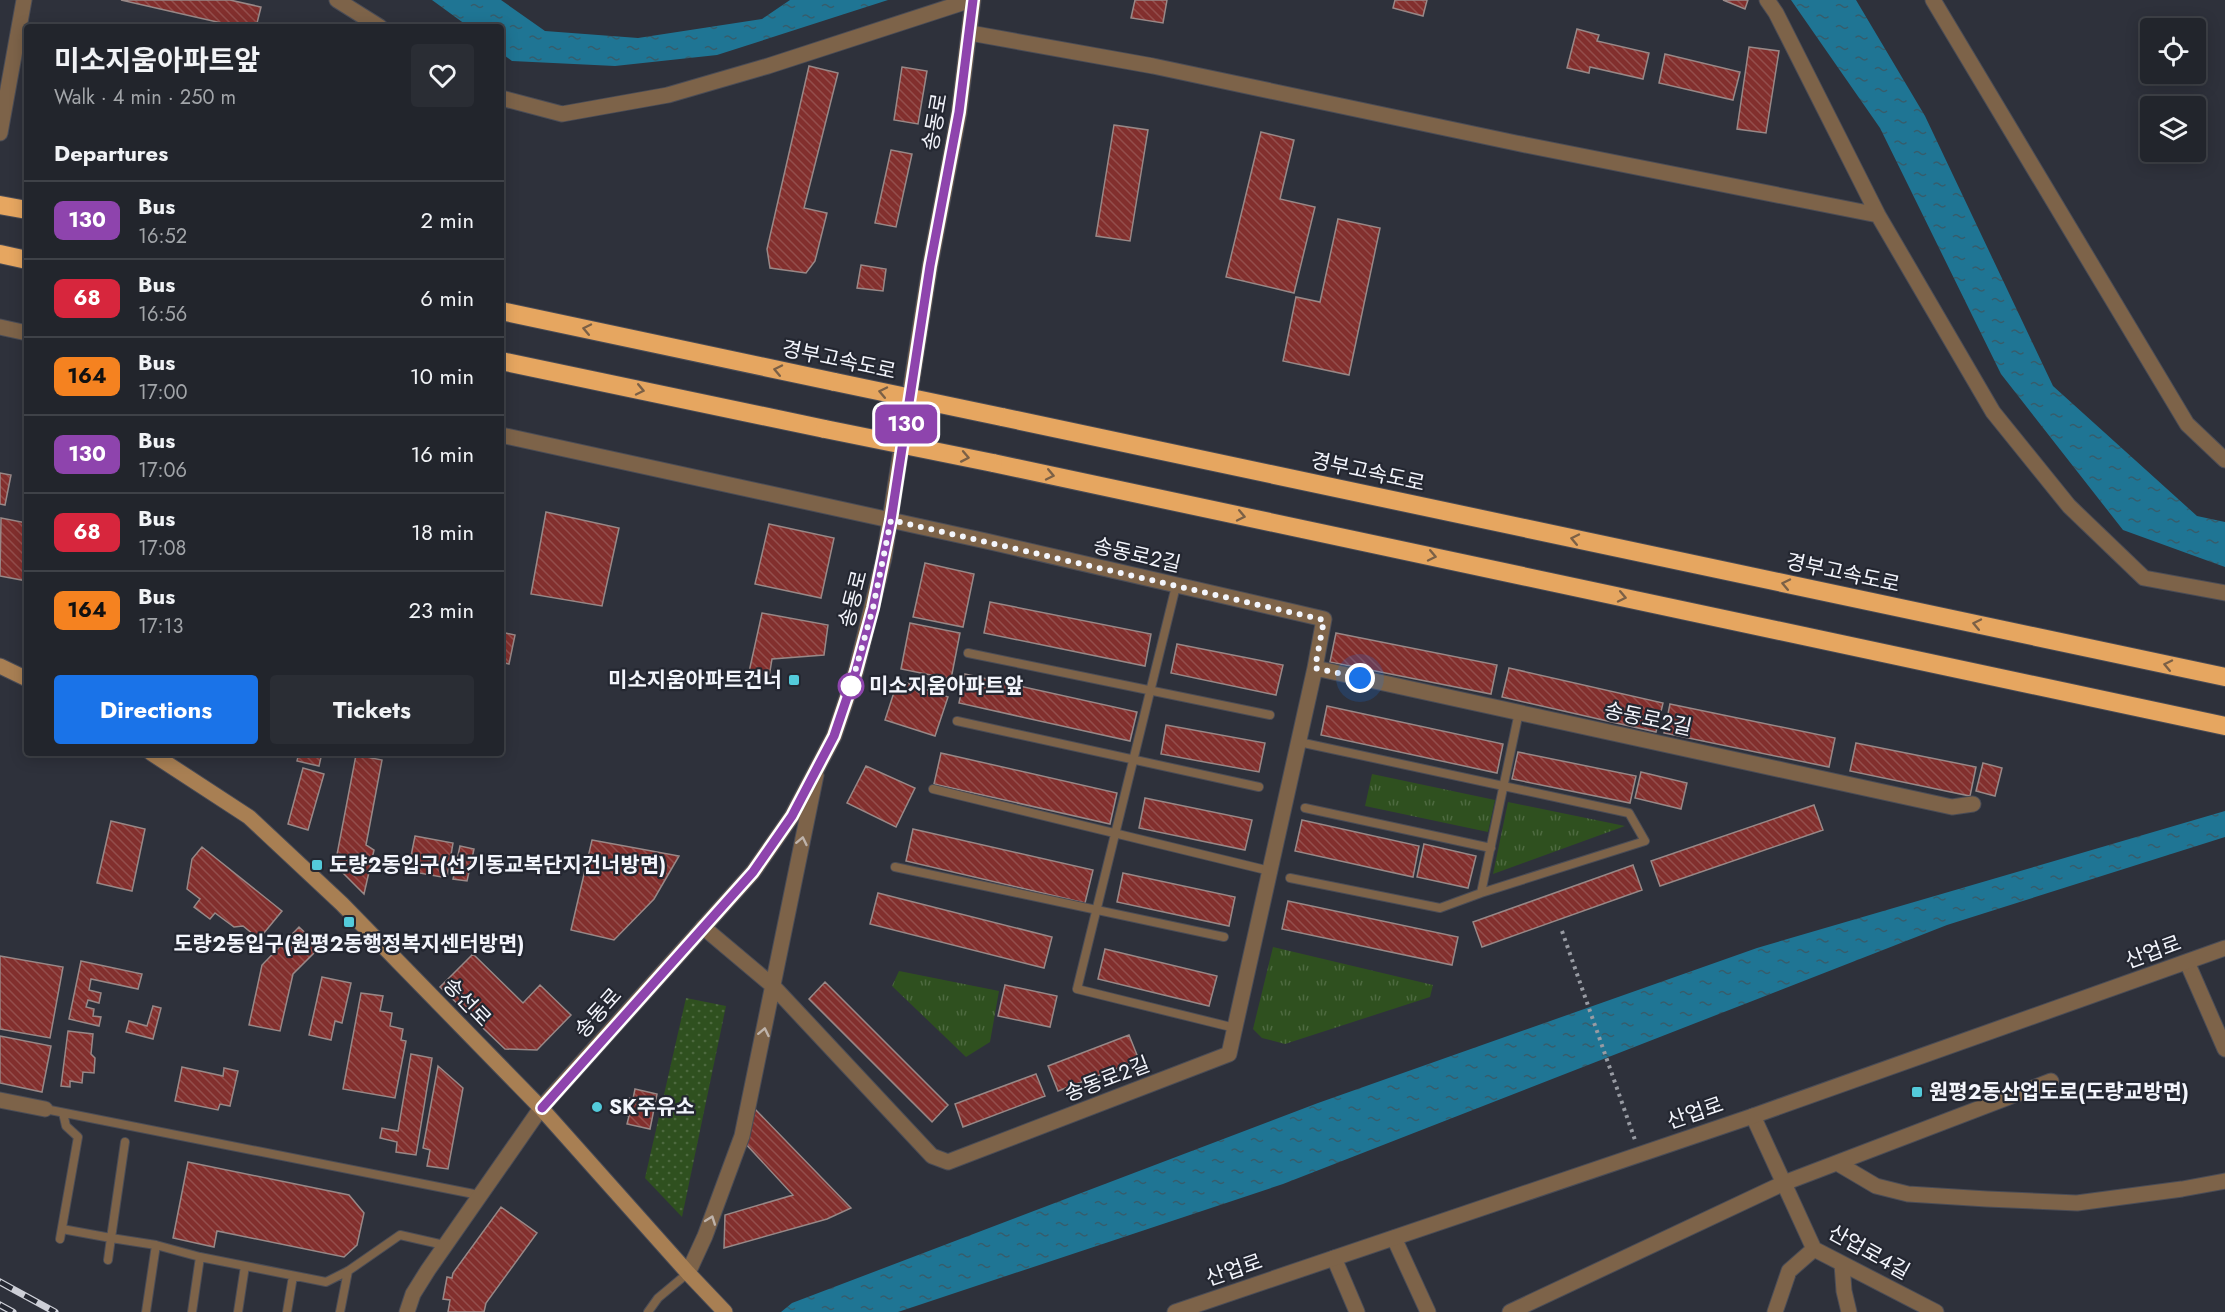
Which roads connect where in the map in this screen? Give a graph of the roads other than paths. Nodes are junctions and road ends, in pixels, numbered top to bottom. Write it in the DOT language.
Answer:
graph roads {
  1 [pos="24,0"];
  2 [pos="337,0"];
  3 [pos="972,0"];
  4 [pos="1767,0"];
  5 [pos="1934,0"];
  6 [pos="375,24"];
  7 [pos="971,26"];
  8 [pos="504,99"];
  9 [pos="0,133"];
  10 [pos="0,205"];
  11 [pos="23,209"];
  12 [pos="1878,215"];
  13 [pos="3,255"];
  14 [pos="24,259"];
  15 [pos="504,312"];
  16 [pos="0,327"];
  17 [pos="24,332"];
  18 [pos="504,362"];
  19 [pos="504,436"];
  20 [pos="2225,460"];
  21 [pos="891,520"];
  22 [pos="1176,586"];
  23 [pos="2225,593"];
  24 [pos="968,653"];
  25 [pos="0,666"];
  26 [pos="1315,668"];
  27 [pos="2225,677"];
  28 [pos="24,678"];
  29 [pos="1151,690"];
  30 [pos="1519,712"];
  31 [pos="1270,715"];
  32 [pos="957,722"];
  33 [pos="2225,726"];
  34 [pos="1299,742"];
  35 [pos="157,756"];
  36 [pos="1134,759"];
  37 [pos="817,767"];
  38 [pos="1259,787"];
  39 [pos="1503,787"];
  40 [pos="933,789"];
  41 [pos="1973,804"];
  42 [pos="1305,808"];
  43 [pos="1116,833"];
  44 [pos="1491,848"];
  45 [pos="895,867"];
  46 [pos="1270,871"];
  47 [pos="1290,878"];
  48 [pos="1481,892"];
  49 [pos="1097,910"];
  50 [pos="704,927"];
  51 [pos="1224,937"];
  52 [pos="2225,948"];
  53 [pos="2187,962"];
  54 [pos="773,986"];
  55 [pos="1235,1028"];
  56 [pos="2225,1049"];
  57 [pos="2051,1081"];
  58 [pos="0,1100"];
  59 [pos="542,1108"];
  60 [pos="45,1109"];
  61 [pos="63,1113"];
  62 [pos="1753,1116"];
  63 [pos="125,1142"];
  64 [pos="1837,1163"];
  65 [pos="2225,1181"];
  66 [pos="1784,1184"];
  67 [pos="479,1195"];
  68 [pos="62,1229"];
  69 [pos="111,1238"];
  70 [pos="1394,1238"];
  71 [pos="60,1239"];
  72 [pos="156,1245"];
  73 [pos="444,1245"];
  74 [pos="1814,1249"];
  75 [pos="200,1257"];
  76 [pos="1334,1258"];
  77 [pos="108,1260"];
  78 [pos="1842,1264"];
  79 [pos="245,1266"];
  80 [pos="348,1271"];
  81 [pos="688,1273"];
  82 [pos="293,1276"];
  83 [pos="146,1312"];
  84 [pos="192,1312"];
  85 [pos="238,1312"];
  86 [pos="287,1312"];
  87 [pos="340,1312"];
  88 [pos="406,1312"];
  89 [pos="648,1312"];
  90 [pos="725,1312"];
  91 [pos="1175,1312"];
  92 [pos="1357,1312"];
  93 [pos="1428,1312"];
  94 [pos="1510,1312"];
  95 [pos="1775,1312"];
  96 [pos="1849,1312"];
  97 [pos="1936,1312"];
  1 -- 9 [label="street"];
  2 -- 6 [label="street"];
  3 -- 7 [label="street, 송동로"];
  3 -- 8 [label="street"];
  4 -- 12 [label="street"];
  5 -- 20 [label="street"];
  7 -- 12 [label="street"];
  7 -- 21 [label="street, 송동로"];
  10 -- 11 [label="highway"];
  12 -- 23 [label="street"];
  13 -- 14 [label="highway"];
  27 -- 15 [label="highway, 경부고속도로, one-way, bridge"];
  16 -- 17 [label="street"];
  18 -- 33 [label="highway, one-way, bridge"];
  19 -- 21 [label="street, 송동로2길"];
  21 -- 22 [label="street, 송동로2길"];
  21 -- 37 [label="street, 송동로"];
  22 -- 26 [label="street, 송동로2길"];
  22 -- 29 [label="lane"];
  24 -- 29 [label="lane"];
  25 -- 28 [label="main road"];
  26 -- 30 [label="street, 송동로2길"];
  26 -- 34 [label="street, 송동로2길"];
  29 -- 31 [label="lane"];
  29 -- 36 [label="lane"];
  30 -- 39 [label="lane"];
  30 -- 41 [label="street, 송동로2길"];
  32 -- 36 [label="lane"];
  34 -- 39 [label="lane"];
  34 -- 46 [label="street, 송동로2길"];
  35 -- 59 [label="main road, 송선로"];
  36 -- 38 [label="lane"];
  36 -- 43 [label="lane"];
  37 -- 50 [label="street, 송동로"];
  54 -- 37 [label="street, one-way"];
  39 -- 44 [label="lane"];
  39 -- 48 [label="lane"];
  40 -- 43 [label="lane"];
  42 -- 44 [label="lane"];
  43 -- 46 [label="lane"];
  43 -- 49 [label="lane"];
  44 -- 48 [label="lane"];
  45 -- 49 [label="lane"];
  46 -- 55 [label="street, 송동로2길"];
  47 -- 48 [label="lane"];
  49 -- 51 [label="lane"];
  49 -- 55 [label="lane"];
  50 -- 54 [label="street, 송동로2길"];
  50 -- 59 [label="street, 송동로"];
  52 -- 53 [label="street, 산업로"];
  53 -- 56 [label="street"];
  53 -- 62 [label="street, 산업로"];
  54 -- 55 [label="street, 송동로2길"];
  81 -- 54 [label="street, one-way"];
  57 -- 64 [label="street"];
  58 -- 60 [label="street"];
  59 -- 67 [label="street, 송동로"];
  59 -- 81 [label="main road, 송선로"];
  60 -- 61 [label="lane"];
  61 -- 67 [label="lane"];
  61 -- 68 [label="lane"];
  62 -- 66 [label="street, 산업로4길"];
  62 -- 70 [label="street, 산업로"];
  63 -- 69 [label="lane"];
  64 -- 65 [label="street"];
  64 -- 66 [label="street"];
  66 -- 74 [label="street, 산업로4길"];
  66 -- 94 [label="street"];
  67 -- 73 [label="street, 송동로"];
  68 -- 69 [label="lane"];
  68 -- 71 [label="lane"];
  69 -- 72 [label="lane"];
  69 -- 77 [label="lane"];
  70 -- 76 [label="street, 산업로"];
  70 -- 93 [label="street"];
  72 -- 75 [label="lane"];
  72 -- 83 [label="lane"];
  73 -- 80 [label="lane"];
  73 -- 88 [label="street, 송동로"];
  74 -- 78 [label="street, 산업로4길"];
  74 -- 95 [label="street"];
  75 -- 79 [label="lane"];
  75 -- 84 [label="lane"];
  76 -- 91 [label="street, 산업로"];
  76 -- 92 [label="street"];
  78 -- 96 [label="street"];
  78 -- 97 [label="street, 산업로4길"];
  79 -- 82 [label="lane"];
  79 -- 85 [label="lane"];
  80 -- 82 [label="lane"];
  80 -- 87 [label="lane"];
  81 -- 89 [label="lane"];
  81 -- 90 [label="main road, 송선로"];
  82 -- 86 [label="lane"];
}
